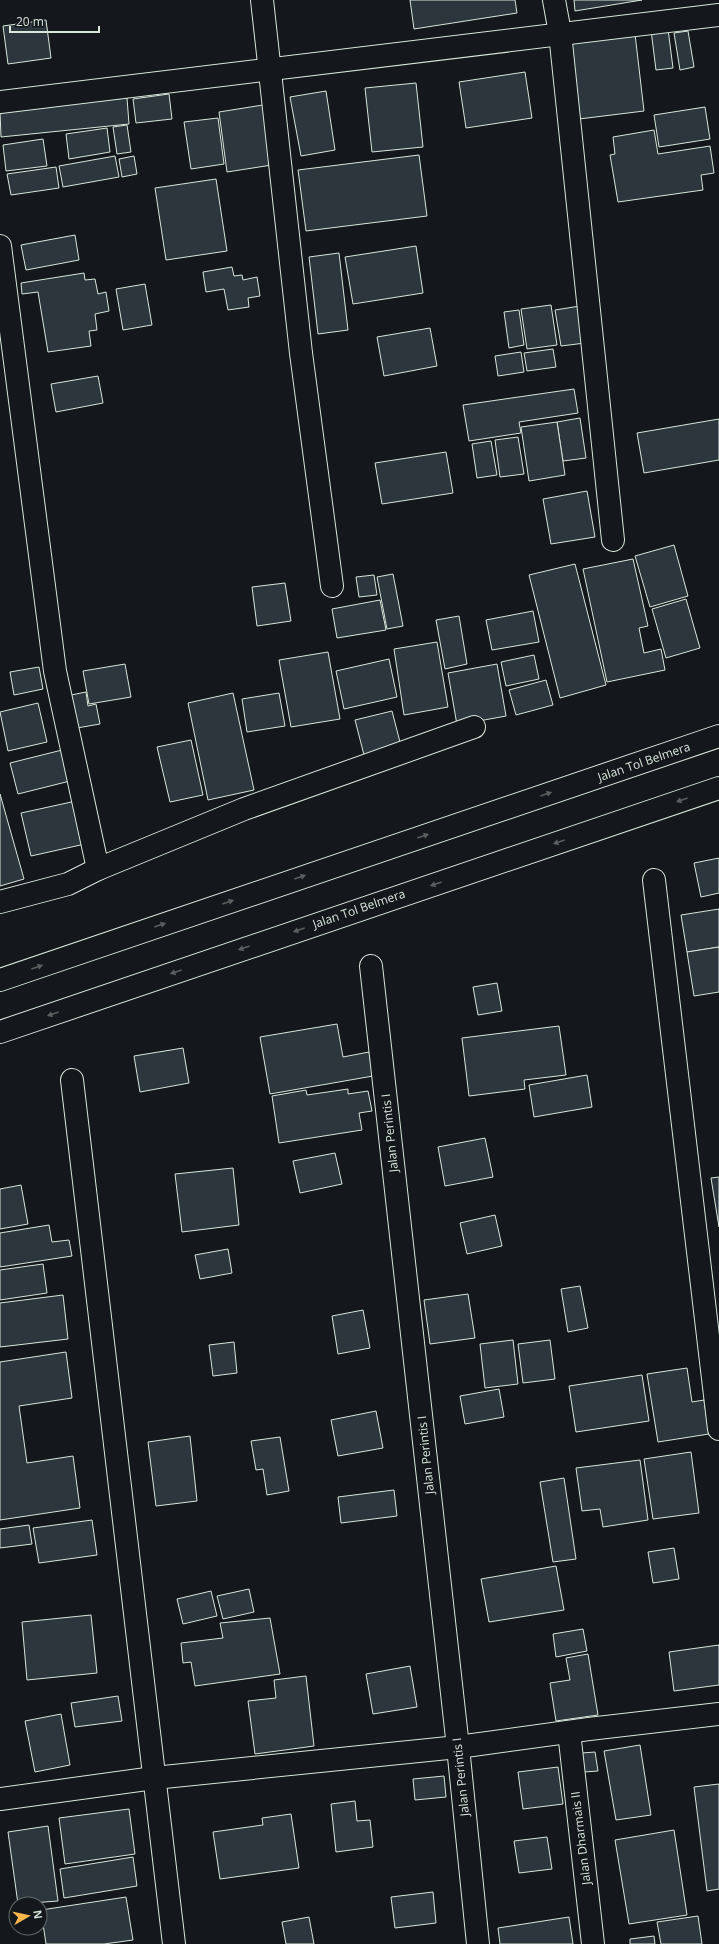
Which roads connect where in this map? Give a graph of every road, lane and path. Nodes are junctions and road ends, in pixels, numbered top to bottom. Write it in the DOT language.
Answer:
graph roads {
  1 [pos="262,0"];
  2 [pos="554,0"];
  3 [pos="719,15"];
  4 [pos="560,33"];
  5 [pos="270,70"];
  6 [pos="0,102"];
  7 [pos="0,246"];
  8 [pos="613,540"];
  9 [pos="332,586"];
  10 [pos="474,727"];
  11 [pos="719,736"];
  12 [pos="719,788"];
  13 [pos="98,869"];
  14 [pos="654,880"];
  15 [pos="0,902"];
  16 [pos="371,966"];
  17 [pos="0,980"];
  18 [pos="0,1032"];
  19 [pos="72,1080"];
  20 [pos="719,1429"];
  21 [pos="719,1714"];
  22 [pos="569,1732"];
  23 [pos="458,1747"];
  24 [pos="154,1778"];
  25 [pos="0,1799"];
  26 [pos="174,1944"];
  27 [pos="478,1944"];
  28 [pos="593,1944"];
  1 -- 5 [label="main road"];
  2 -- 4 [label="main road"];
  3 -- 4 [label="main road"];
  4 -- 5 [label="main road"];
  4 -- 8 [label="main road"];
  5 -- 6 [label="main road"];
  5 -- 9 [label="main road"];
  7 -- 13 [label="main road"];
  10 -- 13 [label="main road"];
  17 -- 11 [label="main road, Jalan Tol Belmera, one-way"];
  12 -- 18 [label="main road, Jalan Tol Belmera, one-way"];
  13 -- 15 [label="main road"];
  14 -- 20 [label="main road"];
  16 -- 23 [label="main road, Jalan Perintis I"];
  19 -- 24 [label="main road"];
  21 -- 22 [label="main road"];
  22 -- 23 [label="main road"];
  22 -- 28 [label="main road, Jalan Dharmais II"];
  23 -- 24 [label="main road"];
  23 -- 27 [label="main road, Jalan Perintis I"];
  24 -- 25 [label="main road"];
  24 -- 26 [label="main road"];
}
